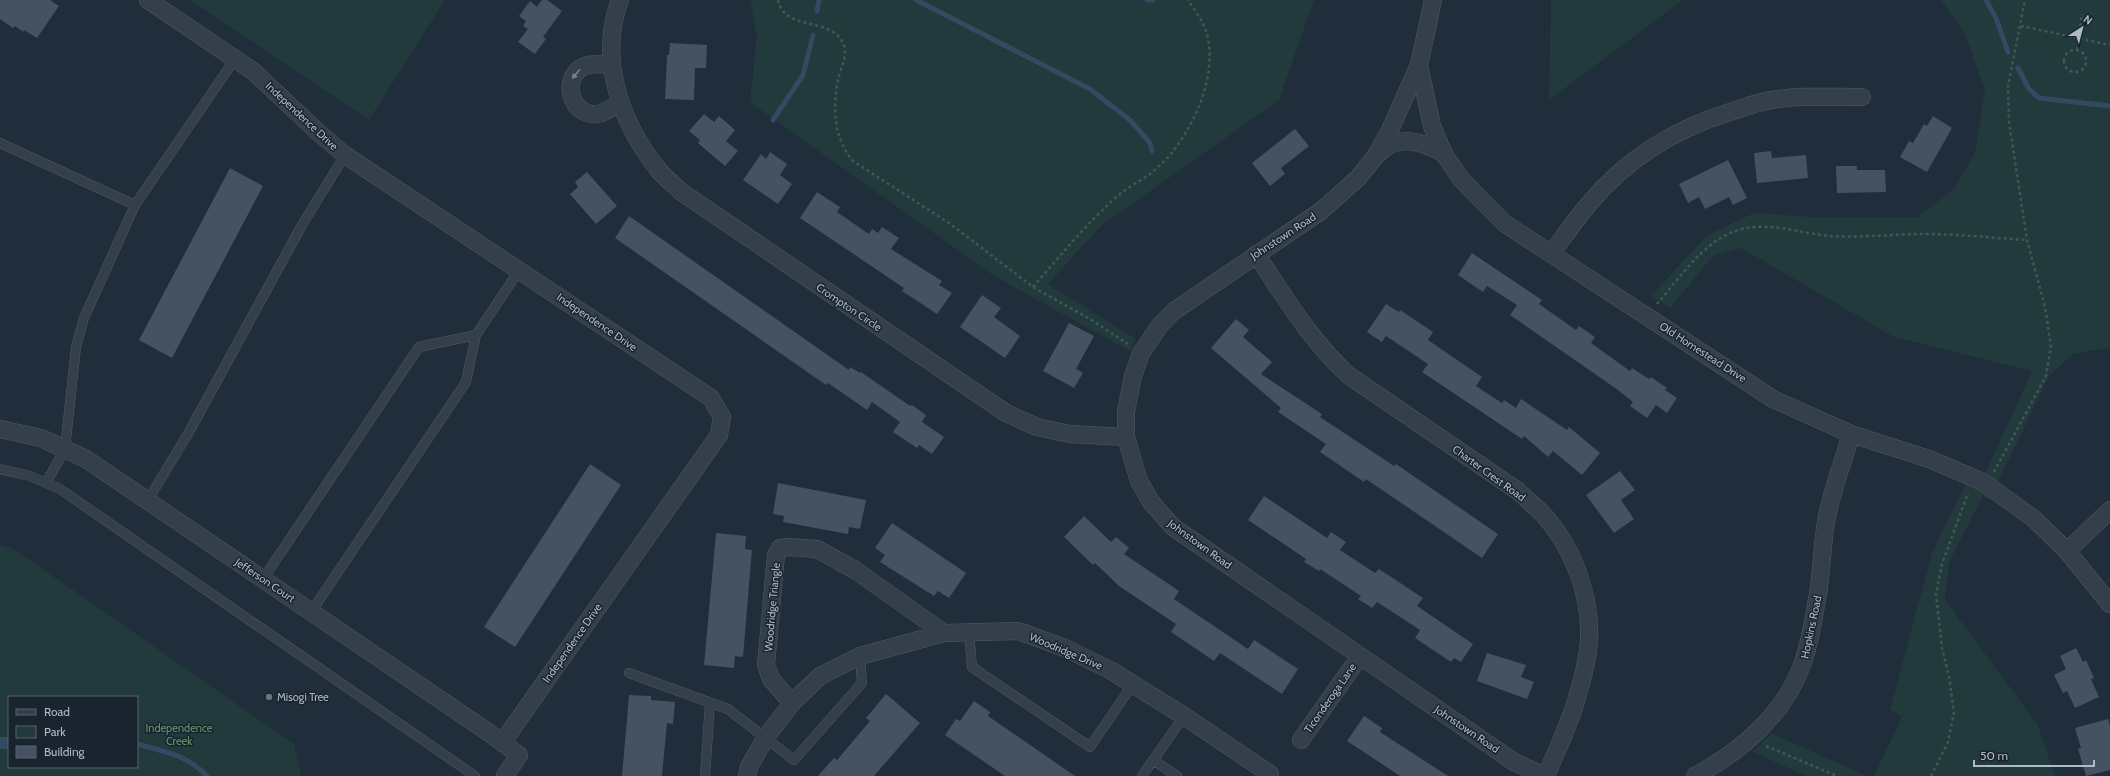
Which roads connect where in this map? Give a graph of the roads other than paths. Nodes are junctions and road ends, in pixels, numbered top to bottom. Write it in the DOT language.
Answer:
graph roads {
  1 [pos="148,0"];
  2 [pos="620,0"];
  3 [pos="1433,0"];
  4 [pos="235,59"];
  5 [pos="612,65"];
  6 [pos="1420,65"];
  7 [pos="1862,97"];
  8 [pos="620,103"];
  9 [pos="0,143"];
  10 [pos="1444,154"];
  11 [pos="345,155"];
  12 [pos="1375,156"];
  13 [pos="135,205"];
  14 [pos="1256,254"];
  15 [pos="1551,254"];
  16 [pos="520,270"];
  17 [pos="476,335"];
  18 [pos="0,429"];
  19 [pos="1851,434"];
  20 [pos="1126,438"];
  21 [pos="65,449"];
  22 [pos="0,470"];
  23 [pos="46,483"];
  24 [pos="148,500"];
  25 [pos="2110,510"];
  26 [pos="2066,551"];
  27 [pos="263,579"];
  28 [pos="2110,604"];
  29 [pos="311,612"];
  30 [pos="969,632"];
  31 [pos="944,633"];
  32 [pos="860,656"];
  33 [pos="1360,656"];
  34 [pos="629,673"];
  35 [pos="1133,684"];
  36 [pos="710,703"];
  37 [pos="792,703"];
  38 [pos="1184,716"];
  39 [pos="766,737"];
  40 [pos="1301,740"];
  41 [pos="502,742"];
  42 [pos="1153,760"];
  43 [pos="1271,775"];
  44 [pos="475,776"];
  45 [pos="505,776"];
  46 [pos="705,776"];
  47 [pos="746,776"];
  48 [pos="1142,776"];
  49 [pos="1177,776"];
  50 [pos="1546,776"];
  51 [pos="1695,776"];
  1 -- 4 [label="street, Independence Drive"];
  2 -- 5 [label="street, Crompton Circle"];
  3 -- 6 [label="street, Old Homestead Drive"];
  4 -- 11 [label="street, Independence Drive"];
  4 -- 13 [label="lane"];
  5 -- 8 [label="street, Crompton Circle"];
  5 -- 8 [label="street, one-way"];
  6 -- 10 [label="street, Old Homestead Drive"];
  6 -- 12 [label="street, Johnstown Road"];
  7 -- 15 [label="street"];
  8 -- 20 [label="street, Crompton Circle"];
  9 -- 13 [label="lane"];
  10 -- 12 [label="street"];
  10 -- 15 [label="street, Old Homestead Drive"];
  11 -- 16 [label="street, Independence Drive"];
  11 -- 24 [label="lane"];
  12 -- 14 [label="street, Johnstown Road"];
  13 -- 21 [label="lane"];
  14 -- 20 [label="street, Johnstown Road"];
  14 -- 50 [label="street, Charter Crest Road"];
  15 -- 19 [label="street, Old Homestead Drive"];
  16 -- 17 [label="lane"];
  16 -- 41 [label="street, Independence Drive"];
  17 -- 27 [label="lane"];
  17 -- 29 [label="lane"];
  18 -- 21 [label="street, Jefferson Court"];
  19 -- 26 [label="street, Old Homestead Drive"];
  19 -- 51 [label="street, Hopkins Road"];
  20 -- 33 [label="street, Johnstown Road"];
  21 -- 23 [label="lane"];
  21 -- 24 [label="street, Jefferson Court"];
  22 -- 23 [label="lane"];
  23 -- 44 [label="lane"];
  24 -- 27 [label="street, Jefferson Court"];
  25 -- 26 [label="street"];
  26 -- 28 [label="street, Old Homestead Drive"];
  27 -- 29 [label="street, Jefferson Court"];
  29 -- 41 [label="street, Jefferson Court"];
  30 -- 31 [label="street, Woodridge Drive"];
  30 -- 35 [label="street, Woodridge Drive"];
  30 -- 35 [label="lane"];
  31 -- 32 [label="street, Woodridge Drive"];
  31 -- 37 [label="street, Woodridge Triangle"];
  32 -- 37 [label="street, Woodridge Drive"];
  32 -- 39 [label="lane"];
  33 -- 40 [label="street, Ticonderoga Lane"];
  33 -- 50 [label="street, Johnstown Road"];
  34 -- 36 [label="lane"];
  35 -- 38 [label="street, Woodridge Drive"];
  36 -- 39 [label="lane"];
  36 -- 46 [label="lane"];
  37 -- 39 [label="street, Woodridge Drive"];
  38 -- 42 [label="lane"];
  38 -- 43 [label="street, Woodridge Drive"];
  39 -- 47 [label="street, Woodridge Drive"];
  41 -- 45 [label="street, Jefferson Court"];
  42 -- 48 [label="lane"];
  42 -- 49 [label="lane"];
}
